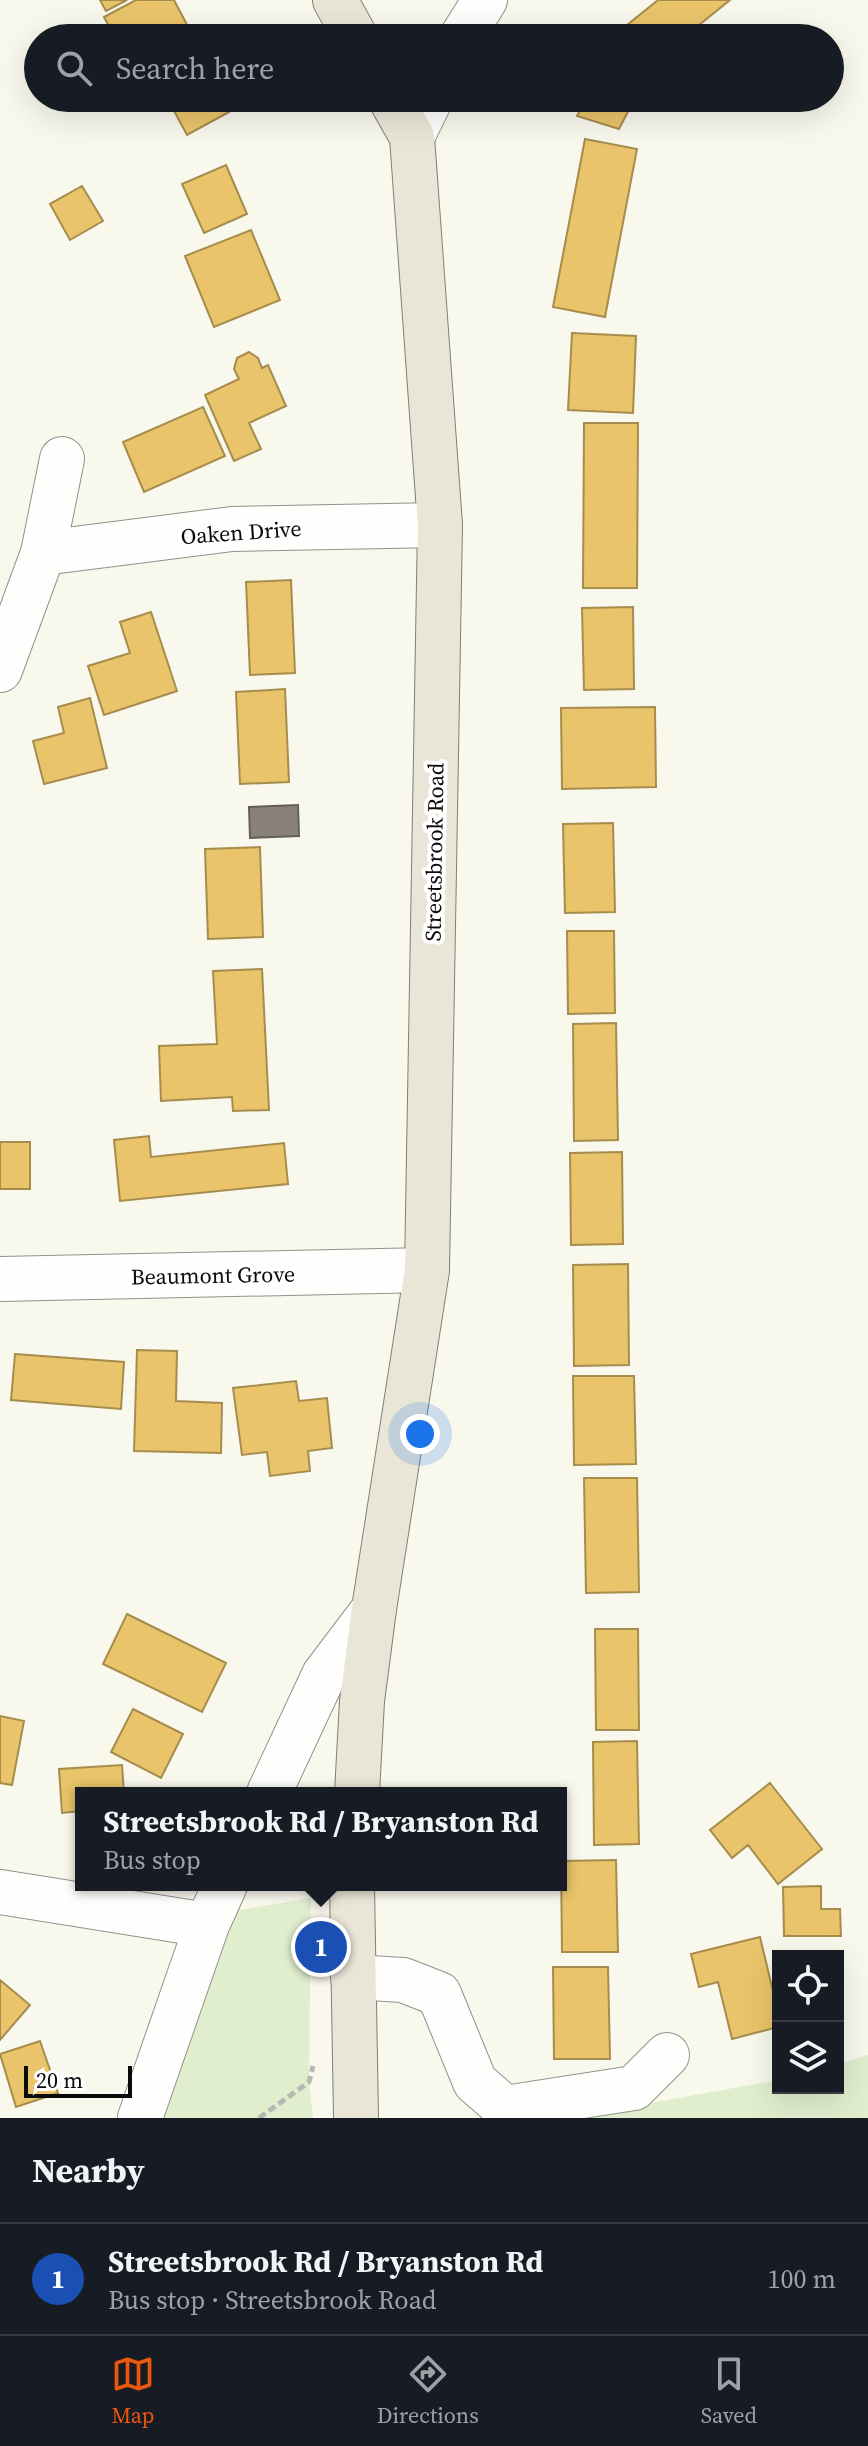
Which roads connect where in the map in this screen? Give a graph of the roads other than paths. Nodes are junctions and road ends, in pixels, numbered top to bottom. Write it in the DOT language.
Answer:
graph roads {
  1 [pos="335,0"];
  2 [pos="485,0"];
  3 [pos="348,24"];
  4 [pos="470,24"];
  5 [pos="398,112"];
  6 [pos="424,112"];
  7 [pos="412,137"];
  8 [pos="62,459"];
  9 [pos="440,525"];
  10 [pos="43,553"];
  11 [pos="0,670"];
  12 [pos="427,1270"];
  13 [pos="0,1279"];
  14 [pos="374,1609"];
  15 [pos="272,1787"];
  16 [pos="357,1787"];
  17 [pos="222,1891"];
  18 [pos="352,1891"];
  19 [pos="0,1892"];
  20 [pos="207,1925"];
  21 [pos="353,1977"];
  22 [pos="667,2055"];
  23 [pos="140,2118"];
  24 [pos="356,2118"];
  1 -- 3 [label="main road"];
  2 -- 4 [label="street"];
  5 -- 7 [label="main road, Streetsbrook Road"];
  6 -- 7 [label="street"];
  7 -- 9 [label="main road, Streetsbrook Road"];
  8 -- 10 [label="street"];
  9 -- 10 [label="street, Oaken Drive"];
  9 -- 12 [label="main road, Streetsbrook Road"];
  10 -- 11 [label="street"];
  12 -- 13 [label="street, Beaumont Grove"];
  12 -- 14 [label="main road, Streetsbrook Road"];
  14 -- 15 [label="street, Streetsbrook Road"];
  14 -- 16 [label="main road, Streetsbrook Road"];
  17 -- 20 [label="street"];
  18 -- 21 [label="main road"];
  19 -- 20 [label="street"];
  20 -- 23 [label="street"];
  21 -- 22 [label="street"];
  21 -- 24 [label="main road"];
}
